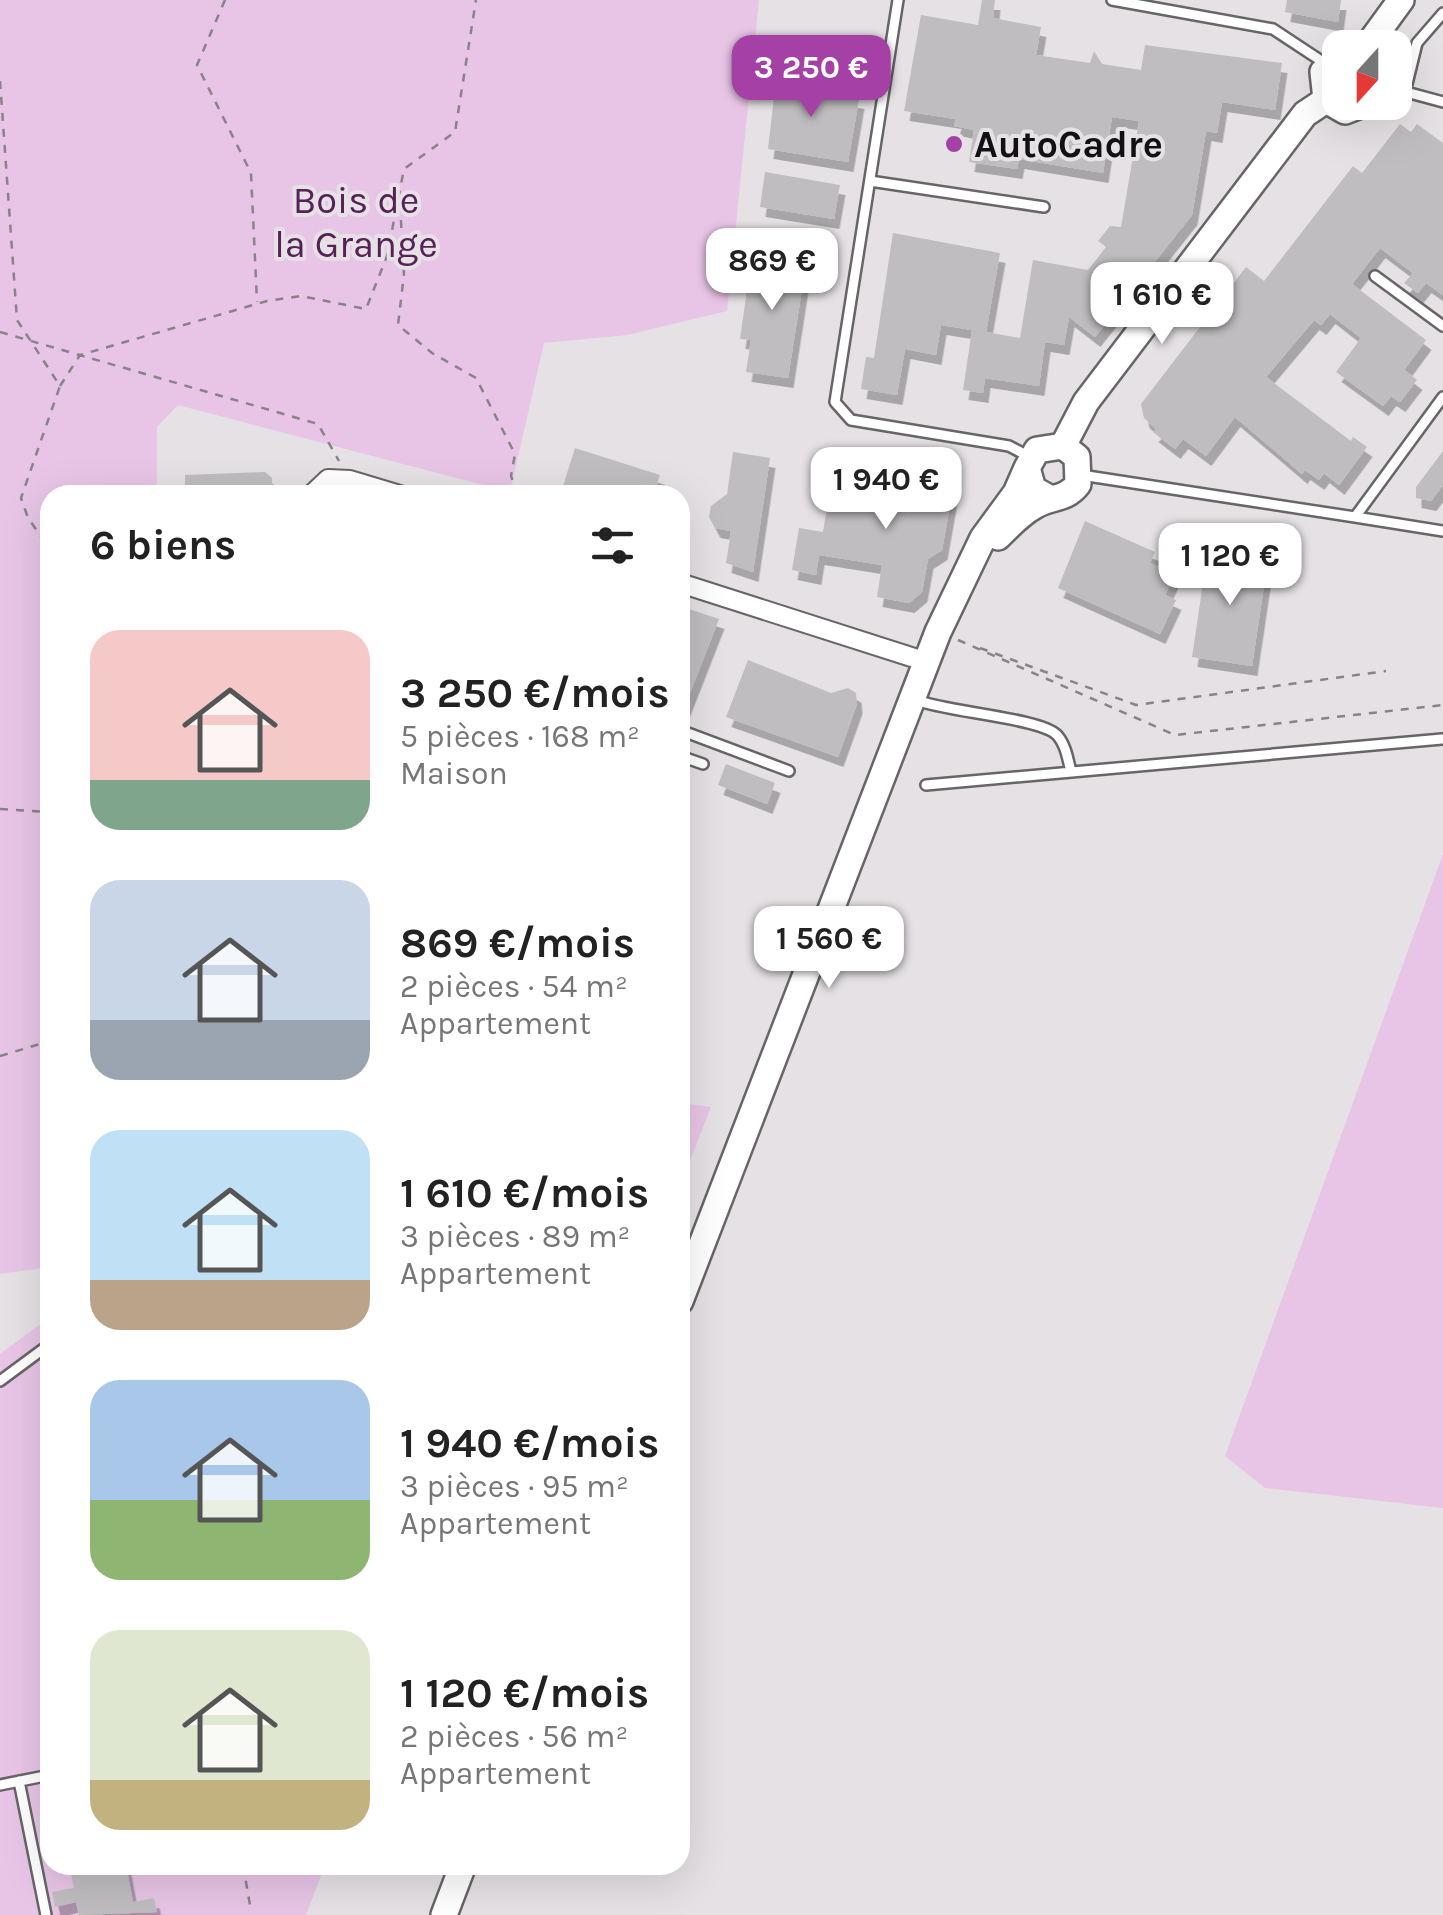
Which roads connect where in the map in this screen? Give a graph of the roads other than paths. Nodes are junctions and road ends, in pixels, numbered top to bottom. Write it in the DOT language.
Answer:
graph roads {
  1 [pos="898,0"];
  2 [pos="1112,0"];
  3 [pos="1401,0"];
  4 [pos="1443,13"];
  5 [pos="1379,30"];
  6 [pos="1322,56"];
  7 [pos="1412,57"];
  8 [pos="1412,93"];
  9 [pos="1443,102"];
  10 [pos="1322,103"];
  11 [pos="870,181"];
  12 [pos="1044,207"];
  13 [pos="1375,276"];
  14 [pos="1443,326"];
  15 [pos="1443,398"];
  16 [pos="1063,446"];
  17 [pos="1028,463"];
  18 [pos="1081,476"];
  19 [pos="322,485"];
  20 [pos="367,485"];
  21 [pos="1049,498"];
  22 [pos="1355,518"];
  23 [pos="1443,532"];
  24 [pos="973,562"];
  25 [pos="690,587"];
  26 [pos="927,662"];
  27 [pos="914,700"];
  28 [pos="690,734"];
  29 [pos="1442,739"];
  30 [pos="690,759"];
  31 [pos="703,764"];
  32 [pos="789,771"];
  33 [pos="1071,772"];
  34 [pos="926,786"];
  35 [pos="690,1275"];
  36 [pos="40,1351"];
  37 [pos="0,1381"];
  38 [pos="40,1777"];
  39 [pos="19,1781"];
  40 [pos="0,1785"];
  41 [pos="459,1875"];
  42 [pos="46,1915"];
  43 [pos="444,1915"];
  1 -- 11 [label="lane"];
  2 -- 6 [label="lane"];
  3 -- 5 [label="main road"];
  4 -- 7 [label="lane"];
  8 -- 9 [label="lane"];
  10 -- 16 [label="main road"];
  11 -- 12 [label="lane"];
  11 -- 17 [label="lane"];
  13 -- 14 [label="lane"];
  15 -- 22 [label="lane"];
  16 -- 17 [label="main road"];
  16 -- 18 [label="main road"];
  17 -- 21 [label="main road"];
  17 -- 24 [label="main road"];
  18 -- 21 [label="main road"];
  18 -- 22 [label="lane"];
  19 -- 20 [label="street"];
  21 -- 24 [label="main road"];
  22 -- 23 [label="lane"];
  24 -- 26 [label="main road"];
  25 -- 26 [label="street"];
  26 -- 27 [label="main road"];
  27 -- 33 [label="lane"];
  27 -- 35 [label="main road"];
  28 -- 32 [label="lane"];
  29 -- 33 [label="lane"];
  30 -- 31 [label="lane"];
  33 -- 34 [label="lane"];
  36 -- 37 [label="lane"];
  38 -- 39 [label="lane"];
  39 -- 40 [label="lane"];
  39 -- 42 [label="lane"];
  41 -- 43 [label="main road"];
}
